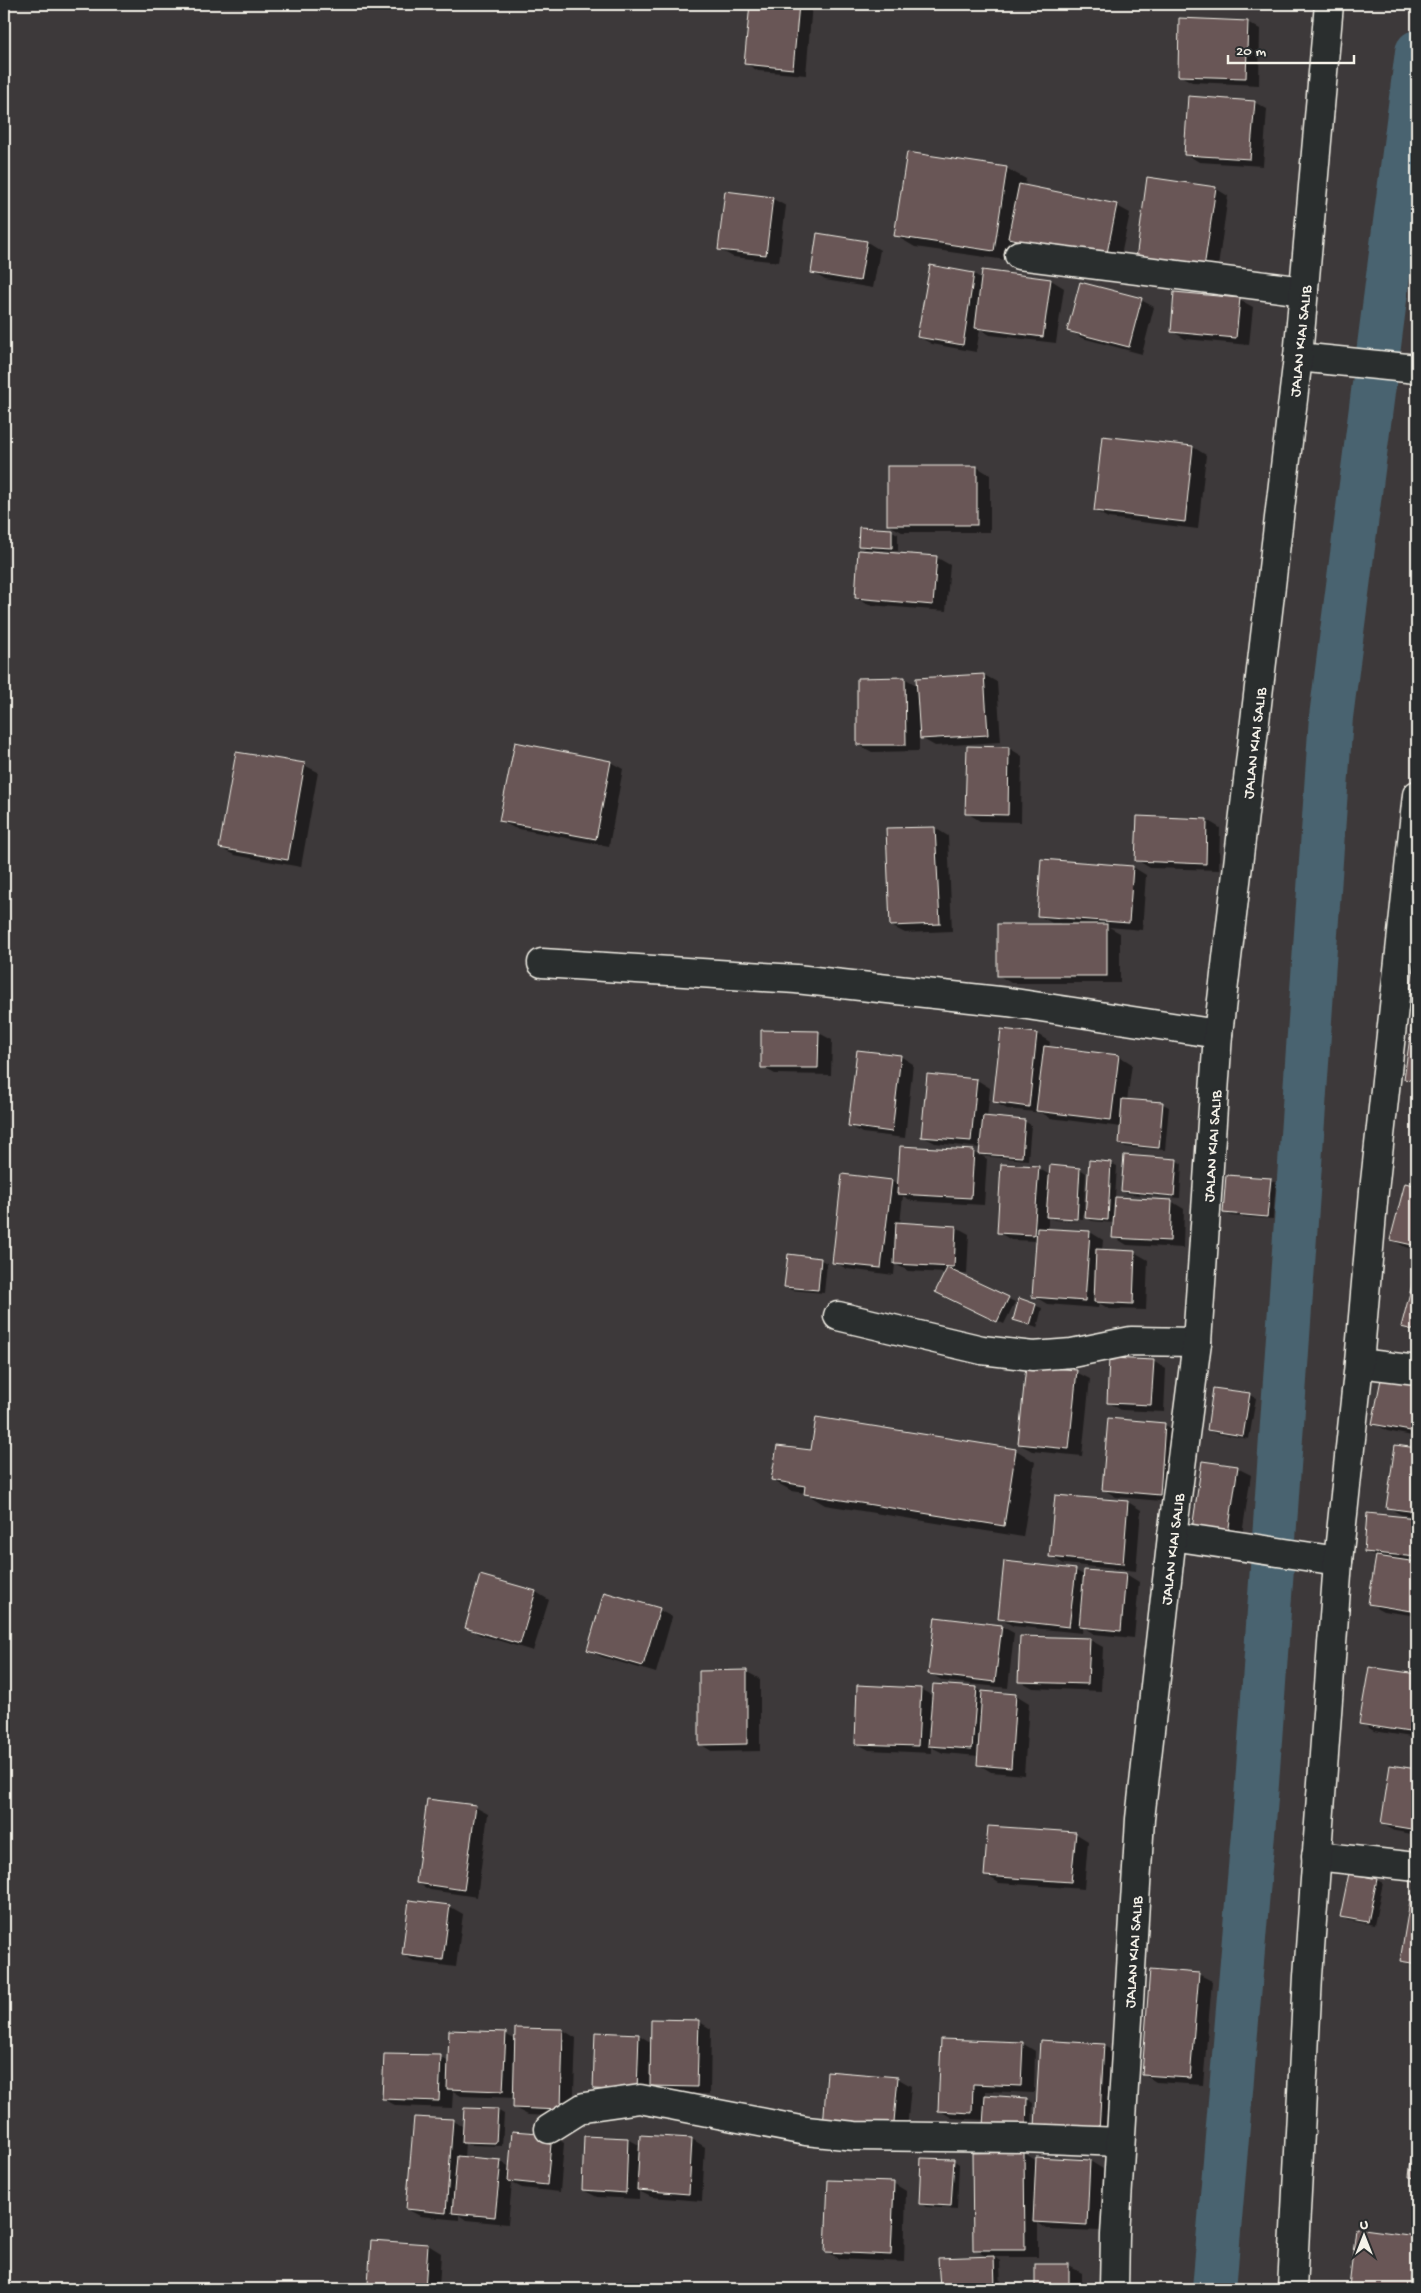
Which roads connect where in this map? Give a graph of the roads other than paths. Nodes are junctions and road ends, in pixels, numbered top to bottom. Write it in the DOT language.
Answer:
graph roads {
  1 [pos="1330,4"];
  2 [pos="1019,255"];
  3 [pos="1304,291"];
  4 [pos="1298,357"];
  5 [pos="1417,368"];
  6 [pos="1417,796"];
  7 [pos="542,963"];
  8 [pos="1218,1034"];
  9 [pos="838,1316"];
  10 [pos="1198,1342"];
  11 [pos="1359,1363"];
  12 [pos="1417,1370"];
  13 [pos="1172,1536"];
  14 [pos="1330,1560"];
  15 [pos="1316,1856"];
  16 [pos="1417,1867"];
  17 [pos="549,2128"];
  18 [pos="1120,2142"];
  19 [pos="1114,2289"];
  20 [pos="1292,2289"];
  1 -- 3 [label="street, JALAN KIAI SALIB"];
  2 -- 3 [label="street"];
  3 -- 4 [label="street, JALAN KIAI SALIB"];
  4 -- 5 [label="street"];
  4 -- 8 [label="street, JALAN KIAI SALIB"];
  6 -- 11 [label="street"];
  7 -- 8 [label="street"];
  8 -- 10 [label="street, JALAN KIAI SALIB"];
  9 -- 10 [label="street"];
  10 -- 13 [label="street, JALAN KIAI SALIB"];
  11 -- 12 [label="street"];
  11 -- 14 [label="street"];
  13 -- 14 [label="street"];
  13 -- 18 [label="street, JALAN KIAI SALIB"];
  14 -- 15 [label="street"];
  15 -- 16 [label="street"];
  15 -- 20 [label="street"];
  17 -- 18 [label="street"];
  18 -- 19 [label="street, JALAN KIAI SALIB"];
}
